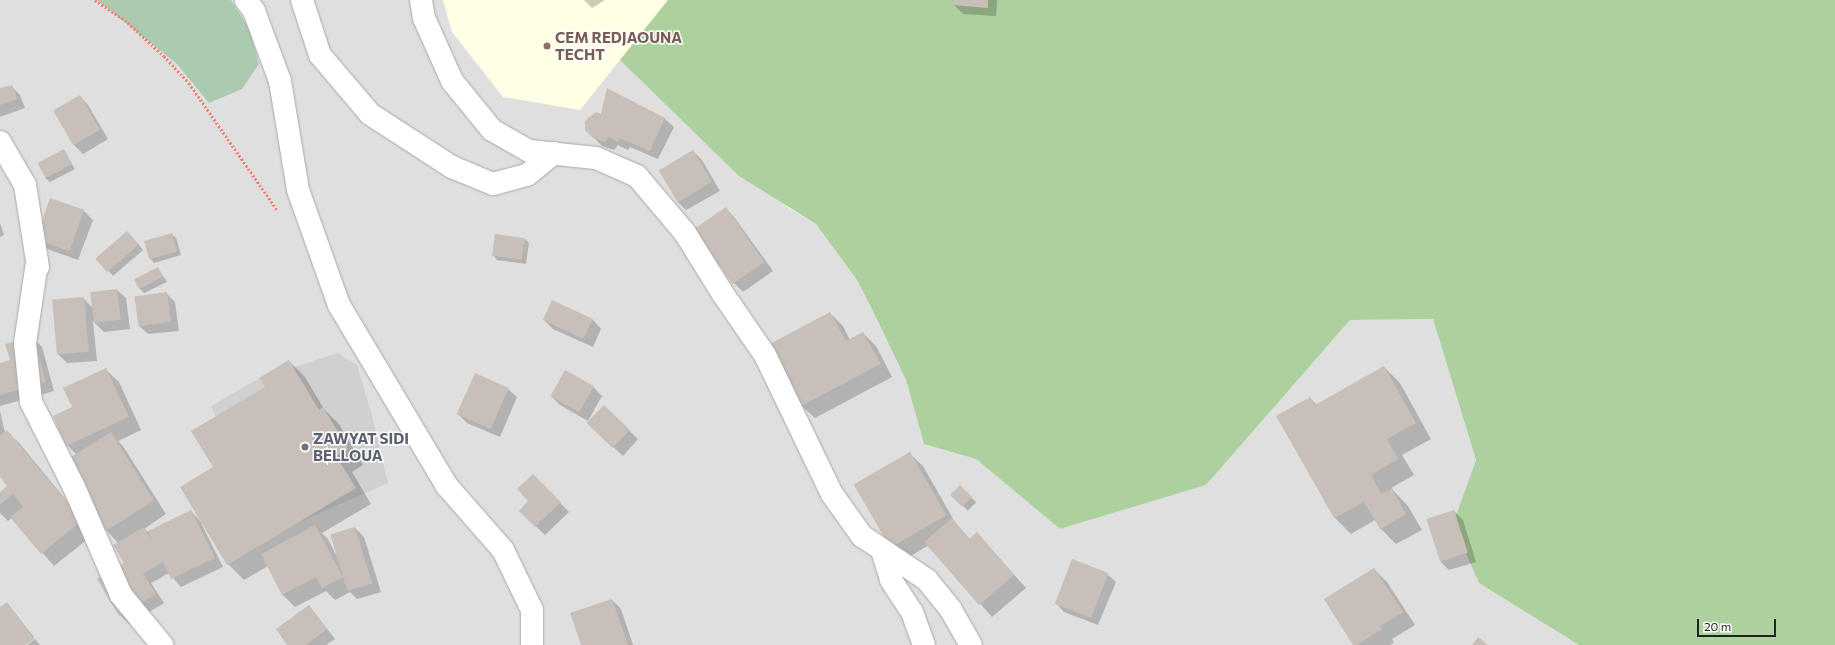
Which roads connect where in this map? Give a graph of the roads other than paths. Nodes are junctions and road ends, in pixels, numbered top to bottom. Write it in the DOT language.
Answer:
graph roads {
  1 [pos="246,0"];
  2 [pos="302,0"];
  3 [pos="421,0"];
  4 [pos="0,142"];
  5 [pos="554,153"];
  6 [pos="882,550"];
  7 [pos="162,645"];
  8 [pos="532,645"];
  9 [pos="924,645"];
  10 [pos="971,645"];
  1 -- 8 [label="street"];
  2 -- 5 [label="street"];
  3 -- 5 [label="street"];
  4 -- 7 [label="street"];
  5 -- 6 [label="street"];
  6 -- 9 [label="street"];
  6 -- 10 [label="street"];
}
